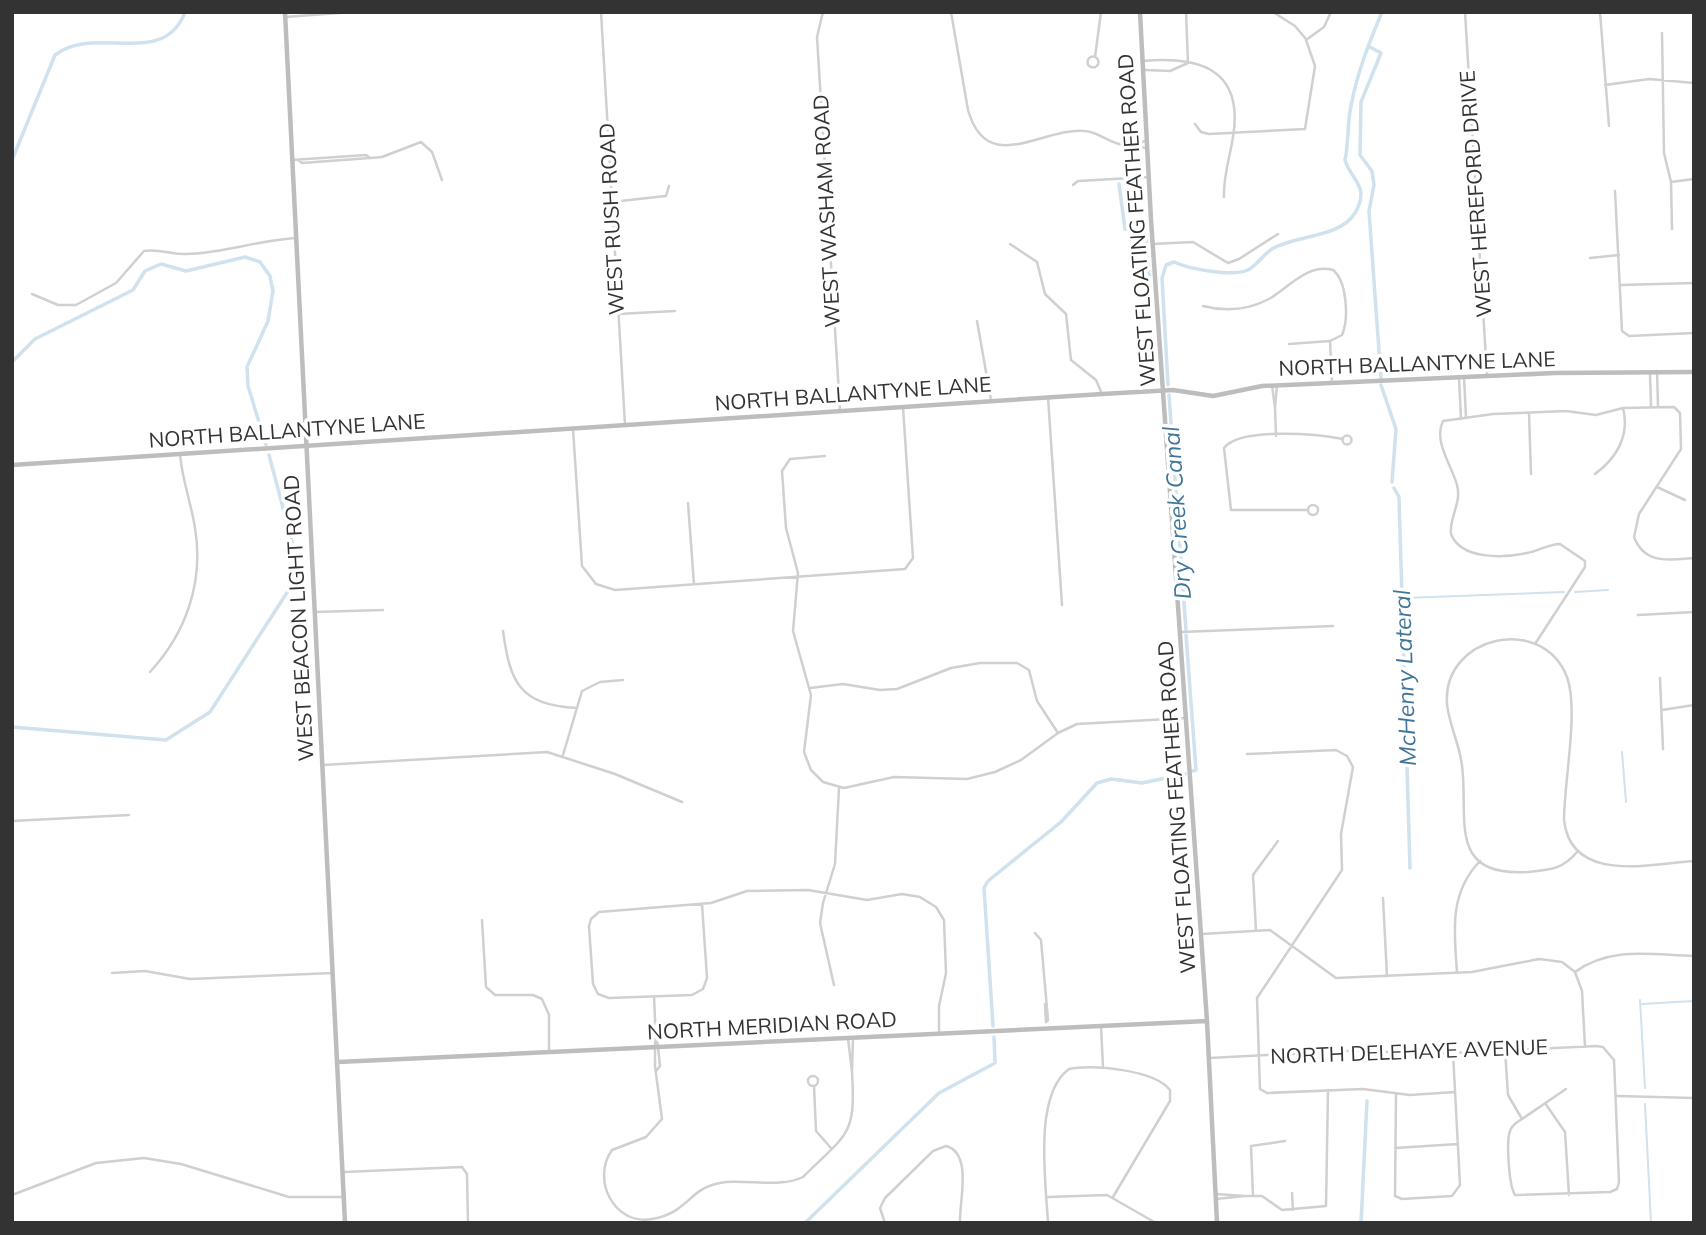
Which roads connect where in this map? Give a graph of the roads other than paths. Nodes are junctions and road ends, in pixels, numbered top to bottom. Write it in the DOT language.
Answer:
graph roads {
  1 [pos="353,12"];
  2 [pos="601,12"];
  3 [pos="823,12"];
  4 [pos="891,12"];
  5 [pos="951,12"];
  6 [pos="1101,12"];
  7 [pos="1140,12"];
  8 [pos="1186,12"];
  9 [pos="1273,12"];
  10 [pos="1331,12"];
  11 [pos="1465,12"];
  12 [pos="1600,12"];
  13 [pos="898,13"];
  14 [pos="285,15"];
  15 [pos="1662,33"];
  16 [pos="1306,40"];
  17 [pos="1095,57"];
  18 [pos="1143,61"];
  19 [pos="1188,63"];
  20 [pos="1143,70"];
  21 [pos="1663,80"];
  22 [pos="1694,83"];
  23 [pos="1605,85"];
  24 [pos="1195,124"];
  25 [pos="1609,126"];
  26 [pos="1234,133"];
  27 [pos="1146,141"];
  28 [pos="1126,145"];
  29 [pos="1146,148"];
  30 [pos="295,160"];
  31 [pos="1149,177"];
  32 [pos="1694,178"];
  33 [pos="442,180"];
  34 [pos="1671,182"];
  35 [pos="1073,185"];
  36 [pos="668,186"];
  37 [pos="1615,191"];
  38 [pos="1224,197"];
  39 [pos="611,202"];
  40 [pos="1672,229"];
  41 [pos="1278,234"];
  42 [pos="296,238"];
  43 [pos="1010,244"];
  44 [pos="1152,244"];
  45 [pos="1619,256"];
  46 [pos="1590,258"];
  47 [pos="1694,283"];
  48 [pos="1621,285"];
  49 [pos="32,293"];
  50 [pos="1203,306"];
  51 [pos="675,311"];
  52 [pos="618,314"];
  53 [pos="977,321"];
  54 [pos="1694,333"];
  55 [pos="1329,341"];
  56 [pos="1289,344"];
  57 [pos="1657,370"];
  58 [pos="1650,371"];
  59 [pos="1694,372"];
  60 [pos="1487,376"];
  61 [pos="1462,377"];
  62 [pos="1332,383"];
  63 [pos="1274,385"];
  64 [pos="1163,390"];
  65 [pos="1102,394"];
  66 [pos="1048,397"];
  67 [pos="991,400"];
  68 [pos="1658,406"];
  69 [pos="903,407"];
  70 [pos="1651,407"];
  71 [pos="1623,408"];
  72 [pos="840,411"];
  73 [pos="1529,413"];
  74 [pos="1466,418"];
  75 [pos="1461,419"];
  76 [pos="625,425"];
  77 [pos="573,429"];
  78 [pos="1276,436"];
  79 [pos="1343,439"];
  80 [pos="307,446"];
  81 [pos="180,454"];
  82 [pos="825,456"];
  83 [pos="12,465"];
  84 [pos="1531,474"];
  85 [pos="1595,474"];
  86 [pos="1657,487"];
  87 [pos="1685,500"];
  88 [pos="688,503"];
  89 [pos="1308,510"];
  90 [pos="1694,558"];
  91 [pos="798,577"];
  92 [pos="694,584"];
  93 [pos="1062,605"];
  94 [pos="383,610"];
  95 [pos="315,612"];
  96 [pos="1694,612"];
  97 [pos="1638,615"];
  98 [pos="1333,626"];
  99 [pos="503,631"];
  100 [pos="1181,632"];
  101 [pos="1535,644"];
  102 [pos="150,672"];
  103 [pos="1660,678"];
  104 [pos="623,680"];
  105 [pos="810,688"];
  106 [pos="1694,705"];
  107 [pos="577,708"];
  108 [pos="1662,710"];
  109 [pos="1186,718"];
  110 [pos="1058,733"];
  111 [pos="1663,749"];
  112 [pos="1247,754"];
  113 [pos="563,755"];
  114 [pos="323,765"];
  115 [pos="839,788"];
  116 [pos="682,802"];
  117 [pos="129,815"];
  118 [pos="12,821"];
  119 [pos="1278,841"];
  120 [pos="1578,851"];
  121 [pos="1480,861"];
  122 [pos="1694,861"];
  123 [pos="825,893"];
  124 [pos="1383,898"];
  125 [pos="702,904"];
  126 [pos="482,920"];
  127 [pos="1256,931"];
  128 [pos="1035,933"];
  129 [pos="1202,934"];
  130 [pos="1292,946"];
  131 [pos="1694,956"];
  132 [pos="112,972"];
  133 [pos="1575,972"];
  134 [pos="333,973"];
  135 [pos="1457,973"];
  136 [pos="1387,975"];
  137 [pos="834,985"];
  138 [pos="654,996"];
  139 [pos="1207,1021"];
  140 [pos="1101,1026"];
  141 [pos="1046,1029"];
  142 [pos="939,1034"];
  143 [pos="851,1038"];
  144 [pos="1585,1046"];
  145 [pos="657,1047"];
  146 [pos="1505,1050"];
  147 [pos="549,1052"];
  148 [pos="1453,1053"];
  149 [pos="1258,1056"];
  150 [pos="1209,1058"];
  151 [pos="338,1062"];
  152 [pos="1103,1067"];
  153 [pos="814,1086"];
  154 [pos="1566,1089"];
  155 [pos="1328,1090"];
  156 [pos="1455,1092"];
  157 [pos="1396,1094"];
  158 [pos="1616,1096"];
  159 [pos="1694,1098"];
  160 [pos="1545,1103"];
  161 [pos="1522,1119"];
  162 [pos="1286,1141"];
  163 [pos="1458,1144"];
  164 [pos="831,1148"];
  165 [pos="1395,1148"];
  166 [pos="341,1172"];
  167 [pos="1292,1193"];
  168 [pos="12,1195"];
  169 [pos="1569,1195"];
  170 [pos="1216,1196"];
  171 [pos="1253,1196"];
  172 [pos="342,1197"];
  173 [pos="1046,1197"];
  174 [pos="1113,1197"];
  175 [pos="1293,1210"];
  176 [pos="345,1223"];
  177 [pos="468,1223"];
  178 [pos="885,1223"];
  179 [pos="960,1223"];
  180 [pos="1048,1223"];
  181 [pos="1156,1223"];
  182 [pos="1217,1223"];
  1 -- 14 [label="street"];
  2 -- 39 [label="street, WEST RUSH ROAD"];
  3 -- 72 [label="street, WEST WASHAM ROAD"];
  4 -- 13 [label="street"];
  5 -- 28 [label="street"];
  6 -- 17 [label="street"];
  7 -- 18 [label="street, WEST FLOATING FEATHER ROAD"];
  8 -- 19 [label="street"];
  9 -- 16 [label="street"];
  10 -- 16 [label="street"];
  11 -- 60 [label="street, WEST HEREFORD DRIVE"];
  12 -- 23 [label="street"];
  14 -- 30 [label="street, WEST BEACON LIGHT ROAD"];
  15 -- 21 [label="street"];
  16 -- 26 [label="street"];
  18 -- 19 [label="street"];
  18 -- 20 [label="street, WEST FLOATING FEATHER ROAD"];
  19 -- 20 [label="street"];
  19 -- 26 [label="street"];
  20 -- 27 [label="street, WEST FLOATING FEATHER ROAD"];
  21 -- 22 [label="street"];
  21 -- 23 [label="street"];
  21 -- 34 [label="street"];
  23 -- 25 [label="street"];
  24 -- 26 [label="street"];
  26 -- 38 [label="street"];
  27 -- 28 [label="street"];
  27 -- 29 [label="street, WEST FLOATING FEATHER ROAD"];
  28 -- 29 [label="street"];
  29 -- 31 [label="street, WEST FLOATING FEATHER ROAD"];
  30 -- 33 [label="street"];
  30 -- 42 [label="street, WEST BEACON LIGHT ROAD"];
  31 -- 35 [label="street"];
  31 -- 44 [label="street, WEST FLOATING FEATHER ROAD"];
  32 -- 34 [label="street"];
  34 -- 40 [label="street"];
  36 -- 39 [label="street"];
  37 -- 45 [label="street"];
  39 -- 52 [label="street, WEST RUSH ROAD"];
  41 -- 44 [label="street"];
  42 -- 49 [label="street"];
  42 -- 80 [label="street, WEST BEACON LIGHT ROAD"];
  43 -- 65 [label="street"];
  44 -- 64 [label="street, WEST FLOATING FEATHER ROAD"];
  45 -- 46 [label="street"];
  45 -- 48 [label="street"];
  47 -- 48 [label="street"];
  48 -- 54 [label="street"];
  50 -- 55 [label="street"];
  51 -- 52 [label="street"];
  52 -- 76 [label="street, WEST RUSH ROAD"];
  53 -- 67 [label="street"];
  55 -- 56 [label="street"];
  55 -- 62 [label="street"];
  57 -- 58 [label="street, NORTH BALLANTYNE LANE"];
  57 -- 59 [label="street, NORTH BALLANTYNE LANE"];
  57 -- 68 [label="street"];
  58 -- 60 [label="street, NORTH BALLANTYNE LANE"];
  58 -- 70 [label="street"];
  60 -- 61 [label="street, NORTH BALLANTYNE LANE"];
  61 -- 62 [label="street, NORTH BALLANTYNE LANE"];
  61 -- 74 [label="street"];
  61 -- 75 [label="street"];
  62 -- 63 [label="street, NORTH BALLANTYNE LANE"];
  63 -- 64 [label="street, NORTH BALLANTYNE LANE"];
  63 -- 78 [label="street"];
  64 -- 65 [label="street, NORTH BALLANTYNE LANE"];
  64 -- 100 [label="street, WEST FLOATING FEATHER ROAD"];
  65 -- 66 [label="street, NORTH BALLANTYNE LANE"];
  66 -- 67 [label="street, NORTH BALLANTYNE LANE"];
  66 -- 93 [label="street"];
  67 -- 69 [label="street, NORTH BALLANTYNE LANE"];
  68 -- 70 [label="street"];
  68 -- 86 [label="street"];
  69 -- 72 [label="street, NORTH BALLANTYNE LANE"];
  69 -- 91 [label="street"];
  70 -- 71 [label="street"];
  71 -- 73 [label="street"];
  71 -- 85 [label="street"];
  72 -- 76 [label="street, NORTH BALLANTYNE LANE"];
  73 -- 74 [label="street"];
  73 -- 84 [label="street"];
  74 -- 75 [label="street"];
  75 -- 101 [label="street"];
  76 -- 77 [label="street, NORTH BALLANTYNE LANE"];
  77 -- 80 [label="street, NORTH BALLANTYNE LANE"];
  77 -- 92 [label="street"];
  78 -- 79 [label="street"];
  78 -- 89 [label="street"];
  80 -- 81 [label="street, NORTH BALLANTYNE LANE"];
  80 -- 95 [label="street, WEST BEACON LIGHT ROAD"];
  81 -- 83 [label="street, NORTH BALLANTYNE LANE"];
  81 -- 102 [label="street"];
  82 -- 91 [label="street"];
  86 -- 87 [label="street"];
  86 -- 90 [label="street"];
  88 -- 92 [label="street"];
  91 -- 92 [label="street"];
  91 -- 105 [label="street"];
  94 -- 95 [label="street"];
  95 -- 114 [label="street, WEST BEACON LIGHT ROAD"];
  96 -- 97 [label="street"];
  98 -- 100 [label="street"];
  99 -- 107 [label="street"];
  100 -- 109 [label="street, WEST FLOATING FEATHER ROAD"];
  101 -- 120 [label="street"];
  101 -- 121 [label="street"];
  103 -- 108 [label="street"];
  104 -- 107 [label="street"];
  105 -- 110 [label="street"];
  105 -- 115 [label="street"];
  106 -- 108 [label="street"];
  107 -- 113 [label="street"];
  108 -- 111 [label="street"];
  109 -- 110 [label="street"];
  109 -- 129 [label="street, WEST FLOATING FEATHER ROAD"];
  110 -- 115 [label="street"];
  112 -- 130 [label="street"];
  113 -- 114 [label="street"];
  113 -- 116 [label="street"];
  114 -- 134 [label="street, WEST BEACON LIGHT ROAD"];
  115 -- 123 [label="street"];
  117 -- 118 [label="street"];
  119 -- 127 [label="street"];
  120 -- 121 [label="street"];
  120 -- 122 [label="street"];
  121 -- 135 [label="street"];
  123 -- 125 [label="street"];
  123 -- 137 [label="street"];
  123 -- 142 [label="street"];
  124 -- 136 [label="street"];
  125 -- 138 [label="street"];
  125 -- 138 [label="street"];
  126 -- 147 [label="street"];
  127 -- 129 [label="street"];
  127 -- 130 [label="street"];
  128 -- 141 [label="street"];
  129 -- 139 [label="street, WEST FLOATING FEATHER ROAD"];
  130 -- 136 [label="street"];
  130 -- 149 [label="street"];
  131 -- 133 [label="street"];
  132 -- 134 [label="street"];
  133 -- 135 [label="street"];
  133 -- 144 [label="street"];
  134 -- 151 [label="street, WEST BEACON LIGHT ROAD"];
  135 -- 136 [label="street"];
  138 -- 145 [label="street"];
  139 -- 140 [label="street, NORTH MERIDIAN ROAD"];
  139 -- 150 [label="street, WEST FLOATING FEATHER ROAD"];
  140 -- 141 [label="street, NORTH MERIDIAN ROAD"];
  140 -- 152 [label="street"];
  141 -- 142 [label="street, NORTH MERIDIAN ROAD"];
  142 -- 143 [label="street, NORTH MERIDIAN ROAD"];
  143 -- 145 [label="street, NORTH MERIDIAN ROAD"];
  143 -- 164 [label="street"];
  144 -- 146 [label="street, NORTH DELEHAYE AVENUE"];
  144 -- 158 [label="street, NORTH DELEHAYE AVENUE"];
  145 -- 147 [label="street, NORTH MERIDIAN ROAD"];
  145 -- 164 [label="street"];
  146 -- 148 [label="street, NORTH DELEHAYE AVENUE"];
  146 -- 161 [label="street"];
  147 -- 151 [label="street, NORTH MERIDIAN ROAD"];
  148 -- 149 [label="street, NORTH DELEHAYE AVENUE"];
  148 -- 156 [label="street"];
  149 -- 150 [label="street, NORTH DELEHAYE AVENUE"];
  149 -- 155 [label="street"];
  150 -- 170 [label="street, WEST FLOATING FEATHER ROAD"];
  151 -- 166 [label="street, WEST BEACON LIGHT ROAD"];
  152 -- 173 [label="street"];
  152 -- 174 [label="street"];
  153 -- 164 [label="street"];
  154 -- 160 [label="street"];
  155 -- 157 [label="street"];
  155 -- 175 [label="street"];
  156 -- 157 [label="street"];
  156 -- 163 [label="street"];
  157 -- 165 [label="street"];
  158 -- 159 [label="street"];
  158 -- 169 [label="street"];
  160 -- 161 [label="street"];
  160 -- 169 [label="street"];
  161 -- 169 [label="street"];
  162 -- 171 [label="street"];
  163 -- 165 [label="street"];
  163 -- 165 [label="street"];
  166 -- 172 [label="street, WEST BEACON LIGHT ROAD"];
  166 -- 177 [label="street"];
  167 -- 175 [label="street"];
  168 -- 172 [label="street"];
  170 -- 171 [label="street"];
  170 -- 182 [label="street, WEST FLOATING FEATHER ROAD"];
  171 -- 175 [label="street"];
  172 -- 176 [label="street, WEST BEACON LIGHT ROAD"];
  173 -- 174 [label="street"];
  173 -- 180 [label="street"];
  174 -- 181 [label="street"];
  178 -- 179 [label="street"];
}
